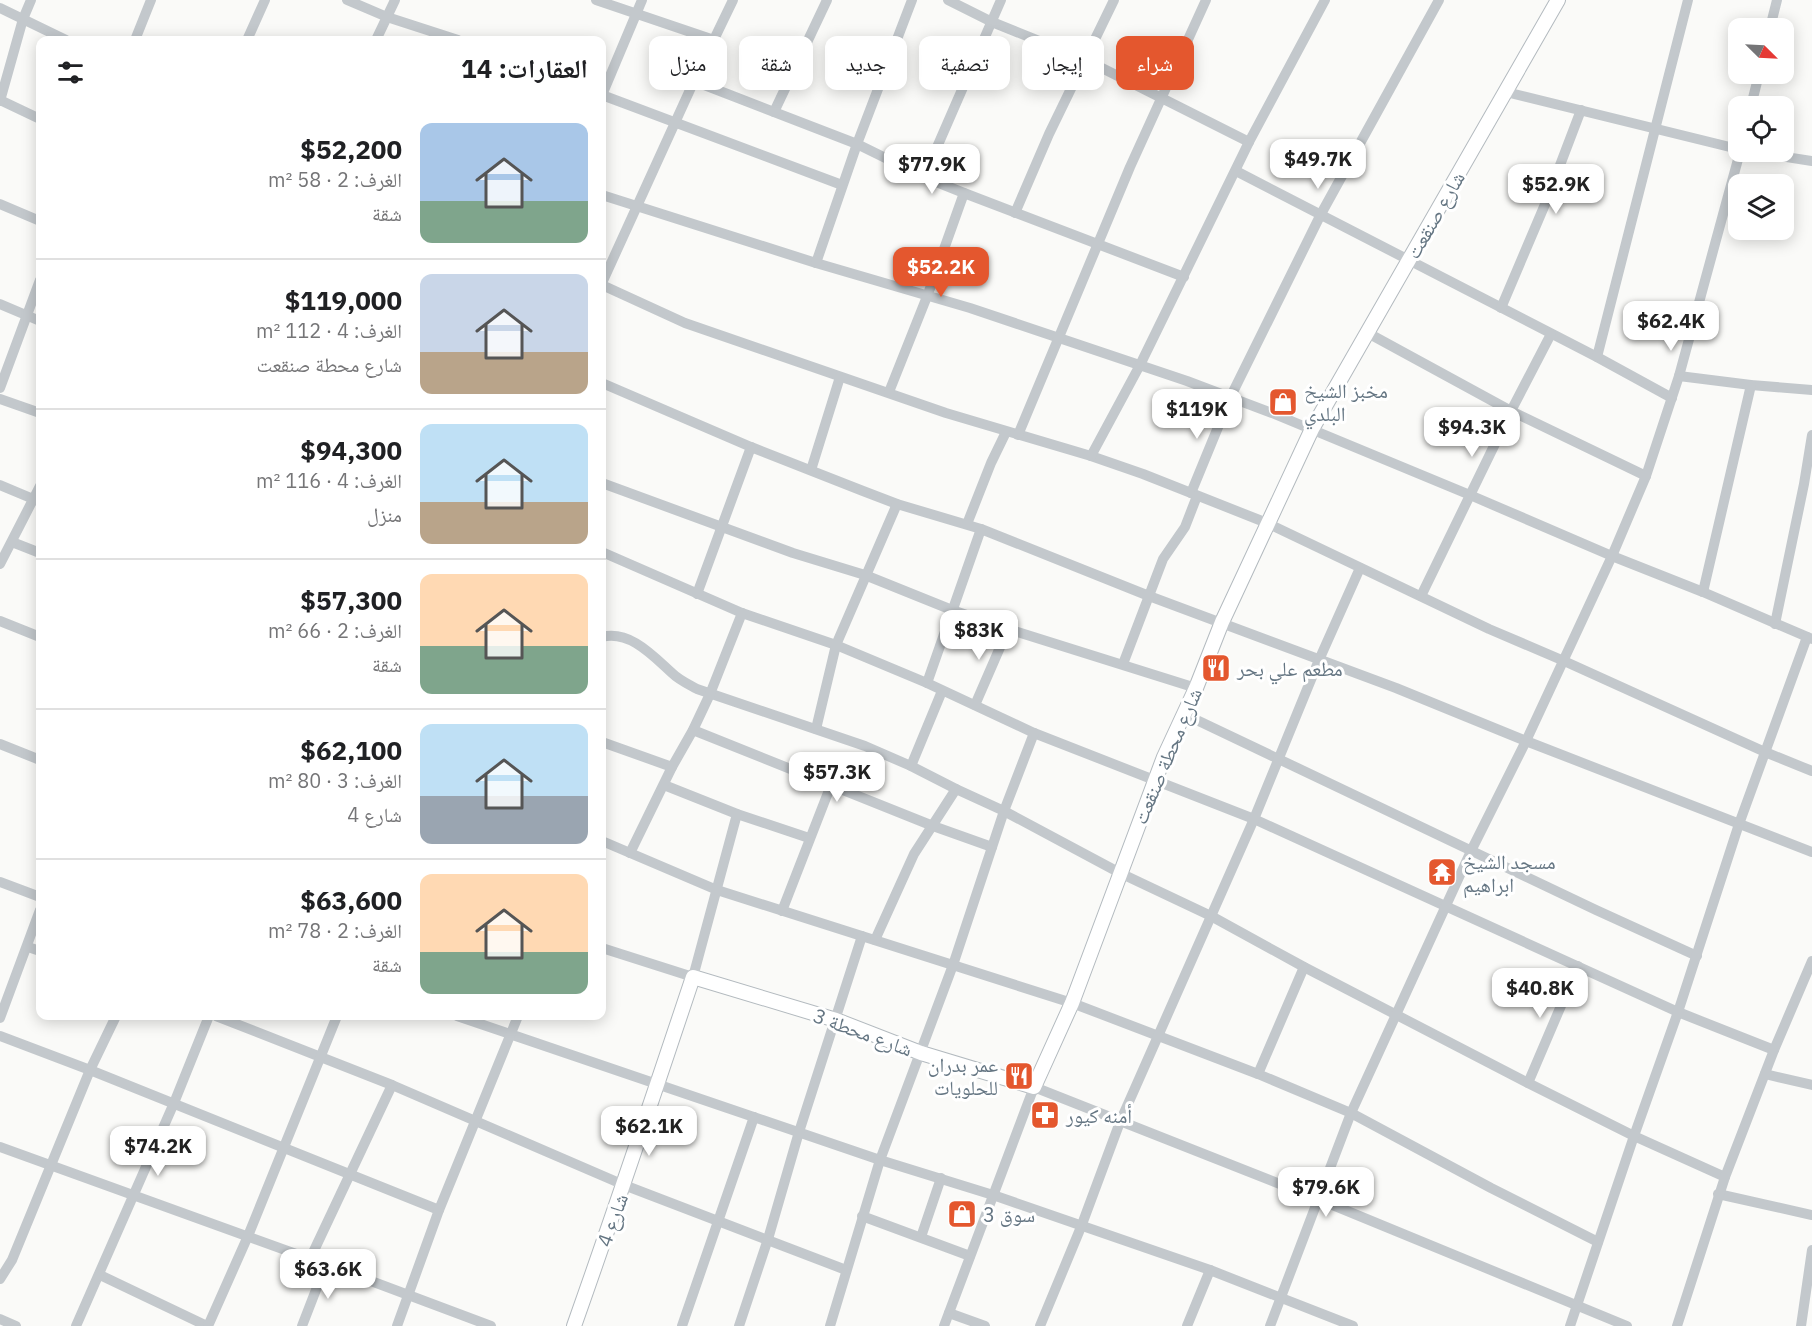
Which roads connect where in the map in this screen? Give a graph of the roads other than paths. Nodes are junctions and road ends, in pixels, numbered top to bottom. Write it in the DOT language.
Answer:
graph roads {
  1 [pos="31,0"];
  2 [pos="151,0"];
  3 [pos="265,0"];
  4 [pos="347,0"];
  5 [pos="395,0"];
  6 [pos="596,0"];
  7 [pos="642,0"];
  8 [pos="733,0"];
  9 [pos="826,0"];
  10 [pos="912,0"];
  11 [pos="948,0"];
  12 [pos="1001,0"];
  13 [pos="1114,0"];
  14 [pos="1206,0"];
  15 [pos="1325,0"];
  16 [pos="1439,0"];
  17 [pos="1558,0"];
  18 [pos="1688,0"];
  19 [pos="1777,0"];
  20 [pos="0,8"];
  21 [pos="636,14"];
  22 [pos="387,17"];
  23 [pos="1772,18"];
  24 [pos="23,19"];
  25 [pos="992,22"];
  26 [pos="58,36"];
  27 [pos="137,36"];
  28 [pos="249,36"];
  29 [pos="378,36"];
  30 [pos="446,36"];
  31 [pos="702,36"];
  32 [pos="716,36"];
  33 [pos="1027,36"];
  34 [pos="1097,36"];
  35 [pos="1104,69"];
  36 [pos="606,85"];
  37 [pos="690,90"];
  38 [pos="717,90"];
  39 [pos="1071,90"];
  40 [pos="1506,92"];
  41 [pos="606,97"];
  42 [pos="1162,98"];
  43 [pos="0,101"];
  44 [pos="1581,110"];
  45 [pos="774,112"];
  46 [pos="36,117"];
  47 [pos="676,123"];
  48 [pos="1656,128"];
  49 [pos="1249,142"];
  50 [pos="857,144"];
  51 [pos="1728,147"];
  52 [pos="1794,158"];
  53 [pos="1812,161"];
  54 [pos="1736,162"];
  55 [pos="1236,171"];
  56 [pos="924,177"];
  57 [pos="842,185"];
  58 [pos="964,193"];
  59 [pos="606,196"];
  60 [pos="0,204"];
  61 [pos="638,206"];
  62 [pos="1015,213"];
  63 [pos="1321,214"];
  64 [pos="36,219"];
  65 [pos="1099,245"];
  66 [pos="1408,260"];
  67 [pos="816,263"];
  68 [pos="606,275"];
  69 [pos="1184,277"];
  70 [pos="606,286"];
  71 [pos="36,290"];
  72 [pos="927,294"];
  73 [pos="0,304"];
  74 [pos="1501,308"];
  75 [pos="26,315"];
  76 [pos="36,319"];
  77 [pos="1366,332"];
  78 [pos="1551,334"];
  79 [pos="1058,338"];
  80 [pos="1598,357"];
  81 [pos="1140,365"];
  82 [pos="1679,376"];
  83 [pos="840,377"];
  84 [pos="606,385"];
  85 [pos="1751,385"];
  86 [pos="0,388"];
  87 [pos="1812,390"];
  88 [pos="889,392"];
  89 [pos="1230,398"];
  90 [pos="1672,398"];
  91 [pos="0,399"];
  92 [pos="1511,411"];
  93 [pos="36,412"];
  94 [pos="1312,429"];
  95 [pos="1006,432"];
  96 [pos="1018,435"];
  97 [pos="1812,435"];
  98 [pos="750,447"];
  99 [pos="1091,456"];
  100 [pos="811,470"];
  101 [pos="1646,476"];
  102 [pos="0,484"];
  103 [pos="606,484"];
  104 [pos="1194,495"];
  105 [pos="1470,495"];
  106 [pos="36,500"];
  107 [pos="36,502"];
  108 [pos="897,504"];
  109 [pos="1267,523"];
  110 [pos="967,524"];
  111 [pos="722,527"];
  112 [pos="981,529"];
  113 [pos="12,542"];
  114 [pos="36,551"];
  115 [pos="606,554"];
  116 [pos="1612,556"];
  117 [pos="0,564"];
  118 [pos="1359,568"];
  119 [pos="866,575"];
  120 [pos="1703,592"];
  121 [pos="697,594"];
  122 [pos="1149,596"];
  123 [pos="1421,596"];
  124 [pos="952,610"];
  125 [pos="742,613"];
  126 [pos="0,621"];
  127 [pos="1222,622"];
  128 [pos="1775,624"];
  129 [pos="1008,630"];
  130 [pos="36,635"];
  131 [pos="606,636"];
  132 [pos="1809,638"];
  133 [pos="836,645"];
  134 [pos="1319,660"];
  135 [pos="1564,661"];
  136 [pos="1123,664"];
  137 [pos="927,683"];
  138 [pos="1196,688"];
  139 [pos="942,691"];
  140 [pos="710,694"];
  141 [pos="975,705"];
  142 [pos="1184,714"];
  143 [pos="816,729"];
  144 [pos="693,730"];
  145 [pos="1034,733"];
  146 [pos="1526,741"];
  147 [pos="606,743"];
  148 [pos="1,748"];
  149 [pos="1765,752"];
  150 [pos="1278,758"];
  151 [pos="36,759"];
  152 [pos="911,766"];
  153 [pos="672,767"];
  154 [pos="1812,771"];
  155 [pos="1155,780"];
  156 [pos="664,785"];
  157 [pos="831,785"];
  158 [pos="956,789"];
  159 [pos="1004,811"];
  160 [pos="737,814"];
  161 [pos="1254,819"];
  162 [pos="1739,824"];
  163 [pos="933,826"];
  164 [pos="809,838"];
  165 [pos="606,843"];
  166 [pos="992,847"];
  167 [pos="1471,851"];
  168 [pos="1812,852"];
  169 [pos="630,853"];
  170 [pos="1120,873"];
  171 [pos="0,882"];
  172 [pos="717,890"];
  173 [pos="36,896"];
  174 [pos="1446,906"];
  175 [pos="782,910"];
  176 [pos="1210,916"];
  177 [pos="36,922"];
  178 [pos="862,936"];
  179 [pos="875,940"];
  180 [pos="28,947"];
  181 [pos="606,949"];
  182 [pos="36,950"];
  183 [pos="1696,956"];
  184 [pos="1812,961"];
  185 [pos="953,965"];
  186 [pos="1578,966"];
  187 [pos="1304,967"];
  188 [pos="693,977"];
  189 [pos="1072,1003"];
  190 [pos="1678,1012"];
  191 [pos="1395,1015"];
  192 [pos="0,1018"];
  193 [pos="114,1020"];
  194 [pos="208,1020"];
  195 [pos="226,1020"];
  196 [pos="335,1020"];
  197 [pos="468,1020"];
  198 [pos="517,1020"];
  199 [pos="836,1020"];
  200 [pos="511,1035"];
  201 [pos="0,1036"];
  202 [pos="1158,1036"];
  203 [pos="1774,1050"];
  204 [pos="921,1053"];
  205 [pos="319,1057"];
  206 [pos="90,1070"];
  207 [pos="1258,1074"];
  208 [pos="1765,1074"];
  209 [pos="1528,1083"];
  210 [pos="656,1084"];
  211 [pos="392,1085"];
  212 [pos="1812,1085"];
  213 [pos="1034,1087"];
  214 [pos="174,1104"];
  215 [pos="1351,1113"];
  216 [pos="754,1117"];
  217 [pos="475,1121"];
  218 [pos="1120,1122"];
  219 [pos="799,1132"];
  220 [pos="1634,1136"];
  221 [pos="0,1147"];
  222 [pos="283,1148"];
  223 [pos="880,1160"];
  224 [pos="51,1165"];
  225 [pos="350,1173"];
  226 [pos="1725,1177"];
  227 [pos="941,1178"];
  228 [pos="624,1185"];
  229 [pos="1718,1194"];
  230 [pos="993,1195"];
  231 [pos="134,1196"];
  232 [pos="1317,1199"];
  233 [pos="439,1210"];
  234 [pos="1812,1215"];
  235 [pos="862,1216"];
  236 [pos="719,1220"];
  237 [pos="1081,1227"];
  238 [pos="248,1236"];
  239 [pos="921,1237"];
  240 [pos="768,1239"];
  241 [pos="1598,1242"];
  242 [pos="1812,1250"];
  243 [pos="0,1255"];
  244 [pos="970,1256"];
  245 [pos="309,1258"];
  246 [pos="12,1260"];
  247 [pos="326,1264"];
  248 [pos="846,1270"];
  249 [pos="1210,1270"];
  250 [pos="100,1275"];
  251 [pos="0,1279"];
  252 [pos="407,1295"];
  253 [pos="1281,1298"];
  254 [pos="1577,1306"];
  255 [pos="949,1313"];
  256 [pos="0,1319"];
  257 [pos="16,1326"];
  258 [pos="76,1326"];
  259 [pos="207,1326"];
  260 [pos="302,1326"];
  261 [pos="397,1326"];
  262 [pos="488,1326"];
  263 [pos="574,1326"];
  264 [pos="682,1326"];
  265 [pos="739,1326"];
  266 [pos="830,1326"];
  267 [pos="944,1326"];
  268 [pos="985,1326"];
  269 [pos="1040,1326"];
  270 [pos="1187,1326"];
  271 [pos="1270,1326"];
  272 [pos="1353,1326"];
  273 [pos="1570,1326"];
  274 [pos="1627,1326"];
  275 [pos="1677,1326"];
  276 [pos="1801,1326"];
  1 -- 24 [label="street"];
  2 -- 27 [label="street"];
  3 -- 28 [label="street"];
  4 -- 22 [label="street"];
  5 -- 22 [label="street"];
  6 -- 21 [label="street"];
  7 -- 21 [label="street"];
  8 -- 32 [label="street"];
  9 -- 45 [label="street"];
  10 -- 50 [label="street"];
  11 -- 25 [label="street"];
  12 -- 25 [label="street"];
  13 -- 34 [label="street"];
  14 -- 42 [label="street"];
  15 -- 49 [label="street"];
  16 -- 63 [label="street"];
  17 -- 40 [label="street, شارع صنقعت"];
  18 -- 48 [label="street"];
  19 -- 23 [label="street"];
  20 -- 24 [label="street"];
  21 -- 31 [label="street"];
  21 -- 36 [label="street"];
  22 -- 29 [label="street"];
  22 -- 30 [label="street"];
  24 -- 26 [label="street"];
  24 -- 43 [label="street"];
  25 -- 33 [label="street"];
  25 -- 56 [label="street"];
  35 -- 42 [label="street"];
  37 -- 47 [label="street"];
  38 -- 45 [label="street"];
  39 -- 62 [label="street"];
  40 -- 44 [label="street"];
  40 -- 66 [label="street, شارع صنقعت"];
  41 -- 47 [label="street"];
  42 -- 49 [label="street"];
  42 -- 65 [label="street"];
  43 -- 46 [label="street"];
  44 -- 48 [label="street"];
  44 -- 74 [label="street"];
  45 -- 50 [label="street"];
  47 -- 57 [label="street"];
  47 -- 61 [label="street"];
  48 -- 51 [label="street"];
  48 -- 80 [label="street"];
  49 -- 55 [label="street"];
  50 -- 56 [label="street"];
  50 -- 57 [label="street"];
  52 -- 53 [label="street"];
  54 -- 82 [label="street"];
  55 -- 63 [label="street"];
  55 -- 69 [label="street"];
  56 -- 58 [label="street"];
  57 -- 67 [label="street"];
  58 -- 62 [label="street"];
  58 -- 72 [label="street"];
  59 -- 61 [label="street"];
  60 -- 64 [label="street"];
  61 -- 67 [label="street"];
  61 -- 68 [label="street"];
  62 -- 65 [label="street"];
  63 -- 66 [label="street"];
  63 -- 89 [label="street"];
  65 -- 69 [label="street"];
  65 -- 79 [label="street"];
  66 -- 74 [label="street"];
  66 -- 77 [label="street, شارع صنقعت"];
  67 -- 72 [label="street"];
  69 -- 81 [label="street"];
  70 -- 83 [label="street"];
  71 -- 75 [label="street"];
  72 -- 79 [label="street"];
  72 -- 88 [label="street"];
  73 -- 75 [label="street"];
  74 -- 78 [label="street"];
  75 -- 76 [label="street"];
  75 -- 86 [label="street"];
  77 -- 92 [label="street"];
  77 -- 94 [label="street, شارع صنقعت"];
  78 -- 80 [label="street"];
  78 -- 92 [label="street"];
  79 -- 81 [label="street"];
  79 -- 96 [label="street"];
  80 -- 90 [label="street"];
  81 -- 89 [label="street"];
  81 -- 99 [label="street"];
  82 -- 85 [label="street"];
  82 -- 90 [label="street"];
  83 -- 88 [label="street"];
  83 -- 100 [label="street"];
  84 -- 98 [label="street"];
  85 -- 87 [label="street"];
  85 -- 120 [label="street"];
  88 -- 95 [label="street"];
  89 -- 94 [label="street"];
  89 -- 104 [label="street"];
  90 -- 101 [label="street"];
  91 -- 93 [label="street"];
  92 -- 101 [label="street"];
  92 -- 105 [label="street"];
  94 -- 105 [label="street"];
  94 -- 109 [label="street, شارع محطة صنقعت"];
  95 -- 96 [label="street"];
  95 -- 110 [label="street"];
  96 -- 99 [label="street"];
  97 -- 128 [label="street"];
  98 -- 100 [label="street"];
  98 -- 111 [label="street"];
  99 -- 104 [label="street"];
  100 -- 108 [label="street"];
  101 -- 116 [label="street"];
  102 -- 106 [label="street"];
  103 -- 111 [label="street"];
  104 -- 109 [label="street"];
  104 -- 122 [label="street"];
  105 -- 116 [label="street"];
  105 -- 123 [label="street"];
  107 -- 113 [label="street"];
  108 -- 110 [label="street"];
  108 -- 119 [label="street"];
  109 -- 118 [label="street"];
  109 -- 127 [label="street, شارع محطة صنقعت"];
  110 -- 112 [label="street"];
  111 -- 119 [label="street"];
  111 -- 121 [label="street"];
  112 -- 122 [label="street"];
  112 -- 124 [label="street"];
  113 -- 114 [label="street"];
  113 -- 117 [label="street"];
  115 -- 121 [label="street"];
  116 -- 120 [label="street"];
  116 -- 135 [label="street"];
  118 -- 123 [label="street"];
  118 -- 134 [label="street"];
  119 -- 124 [label="street"];
  119 -- 133 [label="street"];
  120 -- 128 [label="street"];
  121 -- 125 [label="street"];
  122 -- 127 [label="street"];
  122 -- 136 [label="street"];
  123 -- 135 [label="street"];
  124 -- 129 [label="street"];
  124 -- 137 [label="street"];
  125 -- 133 [label="street"];
  125 -- 140 [label="street"];
  126 -- 130 [label="street"];
  127 -- 134 [label="street"];
  127 -- 138 [label="street, شارع محطة صنقعت"];
  128 -- 132 [label="street"];
  129 -- 136 [label="street"];
  129 -- 141 [label="street"];
  131 -- 140 [label="street"];
  132 -- 149 [label="street"];
  133 -- 137 [label="street"];
  133 -- 143 [label="street"];
  134 -- 146 [label="street"];
  134 -- 150 [label="street"];
  135 -- 146 [label="street"];
  135 -- 149 [label="street"];
  136 -- 138 [label="street"];
  137 -- 139 [label="street"];
  138 -- 142 [label="street, شارع محطة صنقعت"];
  139 -- 141 [label="street"];
  139 -- 152 [label="street"];
  140 -- 143 [label="street"];
  140 -- 144 [label="street"];
  141 -- 145 [label="street"];
  142 -- 150 [label="street"];
  142 -- 155 [label="street, شارع محطة صنقعت"];
  143 -- 152 [label="street"];
  144 -- 153 [label="street"];
  144 -- 157 [label="street"];
  145 -- 155 [label="street"];
  145 -- 159 [label="street"];
  146 -- 162 [label="street"];
  146 -- 167 [label="street"];
  147 -- 153 [label="street"];
  148 -- 151 [label="street"];
  149 -- 154 [label="street"];
  149 -- 162 [label="street"];
  150 -- 161 [label="street"];
  150 -- 167 [label="street"];
  152 -- 158 [label="street"];
  153 -- 156 [label="street"];
  155 -- 161 [label="street"];
  155 -- 170 [label="street, شارع محطة صنقعت"];
  156 -- 160 [label="street"];
  156 -- 169 [label="street"];
  157 -- 163 [label="street"];
  157 -- 164 [label="street"];
  158 -- 159 [label="street"];
  158 -- 163 [label="street"];
  159 -- 166 [label="street"];
  159 -- 170 [label="street"];
  160 -- 164 [label="street"];
  160 -- 172 [label="street"];
  161 -- 174 [label="street"];
  161 -- 176 [label="street"];
  162 -- 168 [label="street"];
  162 -- 183 [label="street"];
  163 -- 166 [label="street"];
  163 -- 179 [label="street"];
  164 -- 175 [label="street"];
  165 -- 169 [label="street"];
  166 -- 185 [label="street"];
  167 -- 174 [label="street"];
  167 -- 183 [label="street"];
  169 -- 172 [label="street"];
  170 -- 176 [label="street"];
  170 -- 189 [label="street, شارع محطة صنقعت"];
  171 -- 173 [label="street"];
  172 -- 175 [label="street"];
  172 -- 188 [label="street"];
  174 -- 186 [label="street"];
  174 -- 191 [label="street"];
  175 -- 178 [label="street"];
  176 -- 187 [label="street"];
  176 -- 202 [label="street"];
  177 -- 180 [label="street"];
  178 -- 179 [label="street"];
  178 -- 199 [label="street"];
  179 -- 185 [label="street"];
  180 -- 182 [label="street"];
  180 -- 192 [label="street"];
  181 -- 188 [label="street"];
  183 -- 190 [label="street"];
  184 -- 203 [label="street"];
  185 -- 189 [label="street"];
  185 -- 204 [label="street"];
  186 -- 190 [label="street"];
  186 -- 209 [label="street"];
  187 -- 191 [label="street"];
  187 -- 207 [label="street"];
  188 -- 199 [label="street, شارع محطة 3"];
  188 -- 210 [label="street, شارع 4"];
  189 -- 202 [label="street"];
  189 -- 213 [label="street, شارع محطة صنقعت"];
  190 -- 203 [label="street"];
  190 -- 220 [label="street"];
  191 -- 209 [label="street"];
  191 -- 215 [label="street"];
  193 -- 206 [label="street"];
  194 -- 214 [label="street"];
  195 -- 205 [label="street"];
  196 -- 205 [label="street"];
  197 -- 200 [label="street"];
  198 -- 200 [label="street"];
  199 -- 204 [label="street, شارع محطة 3"];
  199 -- 219 [label="street"];
  200 -- 210 [label="street"];
  200 -- 217 [label="street"];
  201 -- 206 [label="street"];
  202 -- 207 [label="street"];
  202 -- 218 [label="street"];
  203 -- 208 [label="street"];
  204 -- 213 [label="street, شارع محطة 3"];
  204 -- 223 [label="street"];
  205 -- 211 [label="street"];
  205 -- 222 [label="street"];
  206 -- 214 [label="street"];
  206 -- 224 [label="street"];
  207 -- 215 [label="street"];
  208 -- 212 [label="street"];
  208 -- 226 [label="street"];
  209 -- 220 [label="street"];
  210 -- 216 [label="street"];
  210 -- 228 [label="street, شارع 4"];
  211 -- 217 [label="street"];
  211 -- 225 [label="street"];
  213 -- 218 [label="street"];
  213 -- 230 [label="street"];
  214 -- 222 [label="street"];
  214 -- 231 [label="street"];
  215 -- 232 [label="street"];
  215 -- 241 [label="street"];
  216 -- 219 [label="street"];
  216 -- 236 [label="street"];
  217 -- 228 [label="street"];
  217 -- 233 [label="street"];
  218 -- 232 [label="street"];
  218 -- 237 [label="street"];
  219 -- 223 [label="street"];
  219 -- 240 [label="street"];
  220 -- 226 [label="street"];
  220 -- 241 [label="street"];
  221 -- 224 [label="street"];
  222 -- 225 [label="street"];
  222 -- 238 [label="street"];
  223 -- 227 [label="street"];
  223 -- 235 [label="street"];
  224 -- 231 [label="street"];
  224 -- 246 [label="street"];
  225 -- 233 [label="street"];
  225 -- 245 [label="street"];
  226 -- 229 [label="street"];
  227 -- 230 [label="street"];
  227 -- 239 [label="street"];
  228 -- 236 [label="street"];
  228 -- 263 [label="street, شارع 4"];
  229 -- 234 [label="street"];
  229 -- 275 [label="street"];
  230 -- 237 [label="street"];
  230 -- 244 [label="street"];
  231 -- 238 [label="street"];
  231 -- 250 [label="street"];
  232 -- 253 [label="street"];
  232 -- 254 [label="street"];
  233 -- 252 [label="street"];
  235 -- 239 [label="street"];
  235 -- 248 [label="street"];
  236 -- 240 [label="street"];
  236 -- 264 [label="street"];
  237 -- 249 [label="street"];
  237 -- 269 [label="street"];
  238 -- 245 [label="street"];
  238 -- 259 [label="street"];
  239 -- 244 [label="street"];
  240 -- 248 [label="street"];
  240 -- 265 [label="street"];
  241 -- 254 [label="street"];
  242 -- 276 [label="street"];
  243 -- 246 [label="street"];
  244 -- 255 [label="street"];
  245 -- 247 [label="street"];
  246 -- 251 [label="street"];
  247 -- 252 [label="street"];
  247 -- 260 [label="street"];
  248 -- 266 [label="street"];
  249 -- 253 [label="street"];
  249 -- 270 [label="street"];
  250 -- 258 [label="street"];
  250 -- 259 [label="street"];
  252 -- 261 [label="street"];
  252 -- 262 [label="street"];
  253 -- 271 [label="street"];
  253 -- 272 [label="street"];
  254 -- 273 [label="street"];
  254 -- 274 [label="street"];
  255 -- 267 [label="street"];
  255 -- 268 [label="street"];
  256 -- 257 [label="street"];
}
